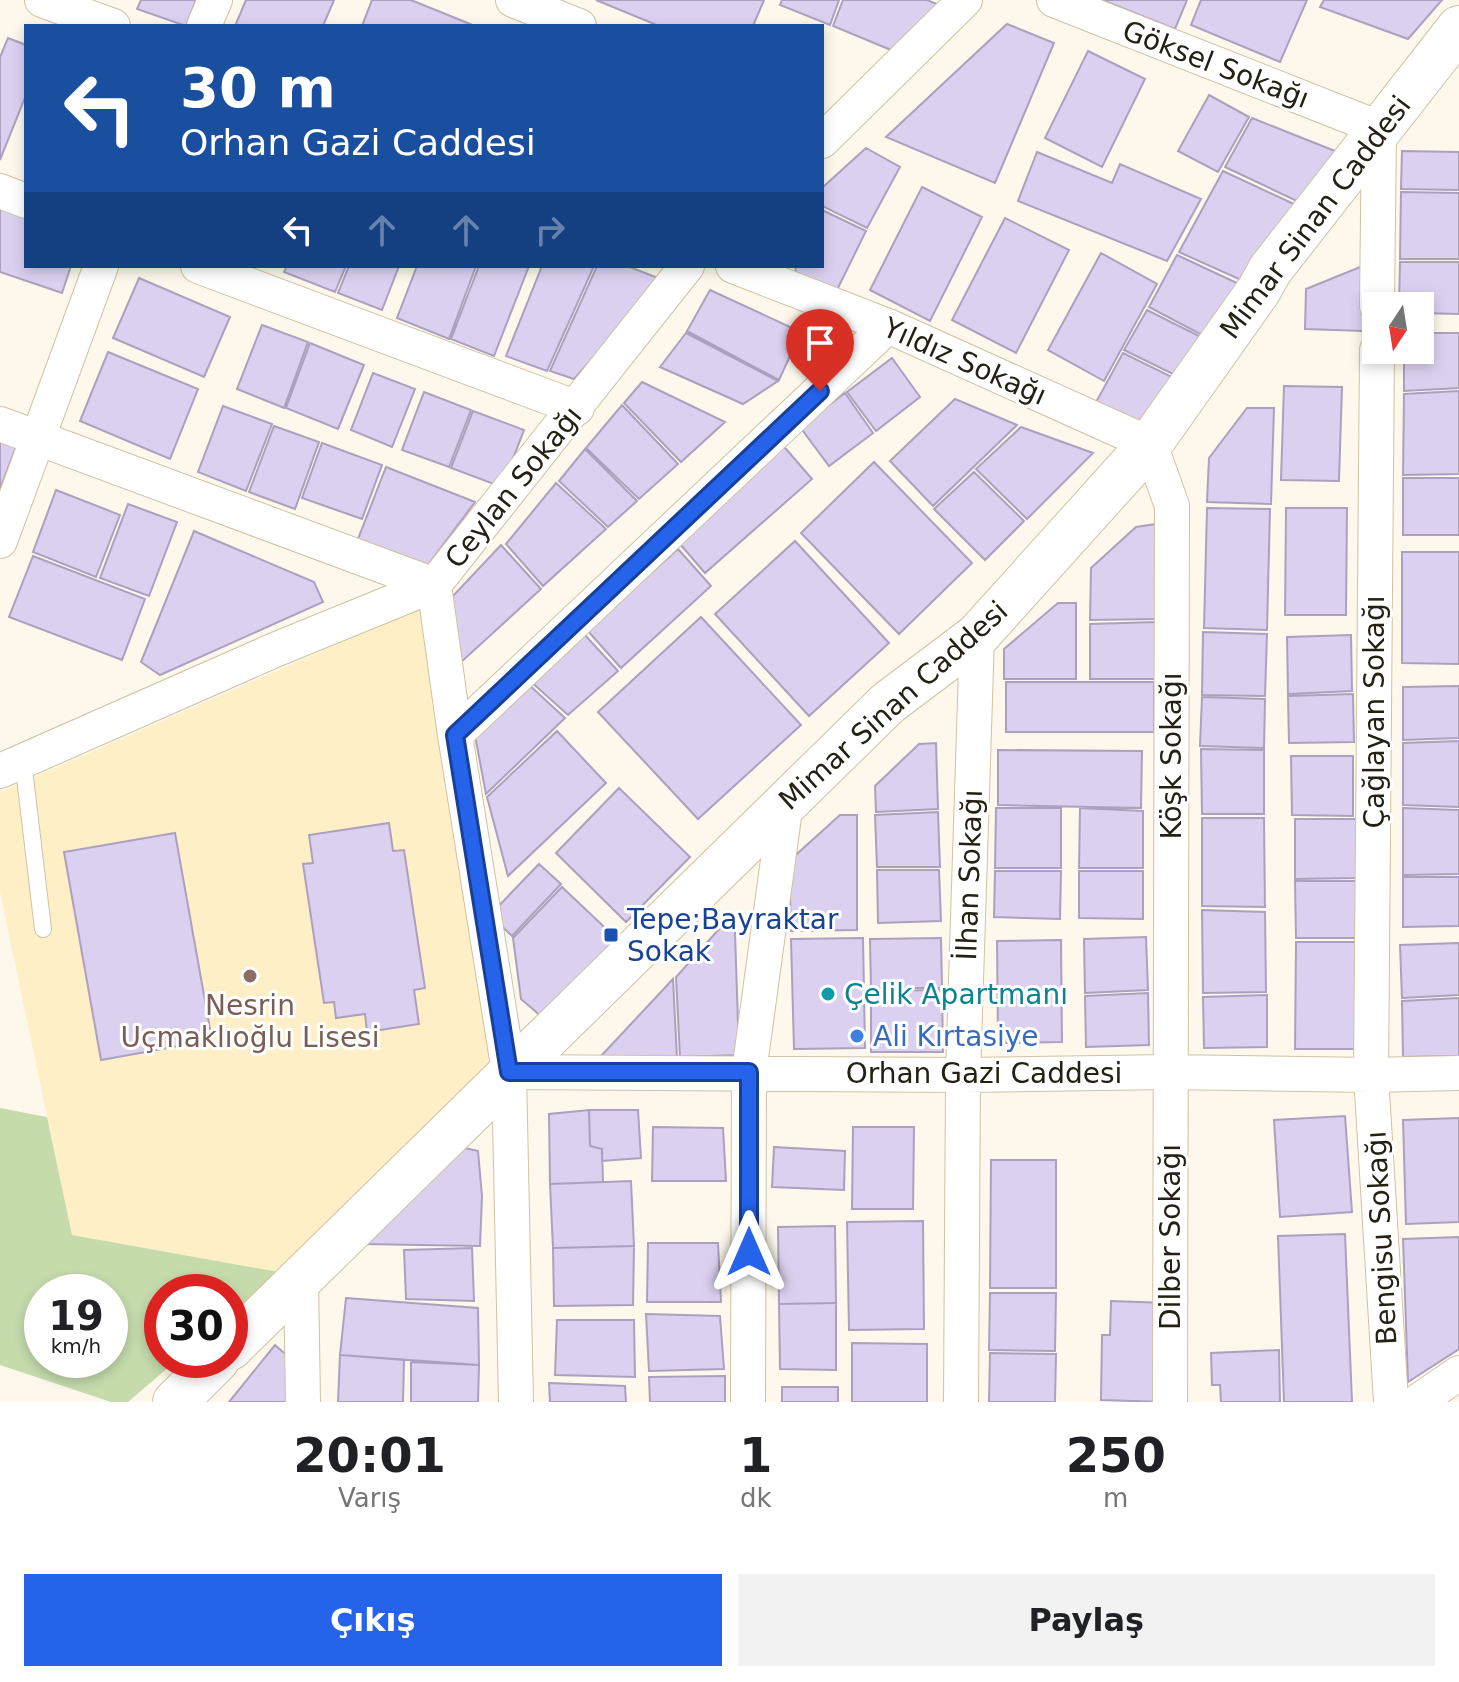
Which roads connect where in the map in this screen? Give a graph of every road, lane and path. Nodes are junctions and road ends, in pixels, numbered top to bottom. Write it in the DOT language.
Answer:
graph roads {
  1 [pos="42,0"];
  2 [pos="215,0"];
  3 [pos="513,0"];
  4 [pos="965,0"];
  5 [pos="1054,0"];
  6 [pos="108,24"];
  7 [pos="205,24"];
  8 [pos="574,24"];
  9 [pos="1457,27"];
  10 [pos="1379,128"];
  11 [pos="827,131"];
  12 [pos="0,191"];
  13 [pos="24,200"];
  14 [pos="100,268"];
  15 [pos="203,268"];
  16 [pos="685,268"];
  17 [pos="738,268"];
  18 [pos="1377,292"];
  19 [pos="888,326"];
  20 [pos="1377,364"];
  21 [pos="577,408"];
  22 [pos="0,424"];
  23 [pos="39,440"];
  24 [pos="1150,444"];
  25 [pos="0,541"];
  26 [pos="434,585"];
  27 [pos="977,636"];
  28 [pos="455,735"];
  29 [pos="11,766"];
  30 [pos="786,802"];
  31 [pos="43,929"];
  32 [pos="509,1072"];
  33 [pos="749,1072"];
  34 [pos="1169,1072"];
  35 [pos="1459,1073"];
  36 [pos="963,1075"];
  37 [pos="1371,1075"];
  38 [pos="301,1277"];
  39 [pos="248,1330"];
  40 [pos="1459,1373"];
  41 [pos="199,1378"];
  42 [pos="175,1402"];
  43 [pos="303,1402"];
  44 [pos="516,1402"];
  45 [pos="748,1402"];
  46 [pos="961,1402"];
  47 [pos="1170,1402"];
  48 [pos="1391,1402"];
  49 [pos="1417,1402"];
  1 -- 6 [label="street"];
  2 -- 7 [label="street"];
  3 -- 8 [label="street"];
  4 -- 11 [label="street"];
  5 -- 10 [label="street, Göksel Sokağı"];
  9 -- 10 [label="street, Mimar Sinan Caddesi"];
  10 -- 18 [label="street"];
  10 -- 24 [label="street, Mimar Sinan Caddesi"];
  12 -- 13 [label="street"];
  14 -- 23 [label="street"];
  15 -- 21 [label="street"];
  16 -- 21 [label="street, Ceylan Sokağı"];
  17 -- 19 [label="street, Yıldız Sokağı"];
  19 -- 24 [label="street, Yıldız Sokağı"];
  19 -- 28 [label="street"];
  20 -- 37 [label="street, Çağlayan Sokağı"];
  21 -- 26 [label="street, Ceylan Sokağı"];
  22 -- 23 [label="street"];
  23 -- 25 [label="street"];
  23 -- 26 [label="street"];
  24 -- 27 [label="street, Mimar Sinan Caddesi"];
  24 -- 34 [label="street, Köşk Sokağı"];
  26 -- 28 [label="street, Ceylan Sokağı"];
  26 -- 29 [label="street"];
  27 -- 30 [label="street, Mimar Sinan Caddesi"];
  27 -- 36 [label="street, İlhan Sokağı"];
  28 -- 32 [label="street, Ceylan Sokağı"];
  29 -- 31 [label="lane"];
  30 -- 32 [label="street, Mimar Sinan Caddesi"];
  30 -- 33 [label="street"];
  32 -- 33 [label="street, Orhan Gazi Caddesi"];
  32 -- 38 [label="street, Mimar Sinan Caddesi"];
  32 -- 44 [label="street, Ceylan Sokağı"];
  33 -- 36 [label="street, Orhan Gazi Caddesi"];
  33 -- 45 [label="street"];
  34 -- 36 [label="street, Orhan Gazi Caddesi"];
  34 -- 37 [label="street, Orhan Gazi Caddesi"];
  34 -- 47 [label="street, Dilber Sokağı"];
  35 -- 37 [label="street, Orhan Gazi Caddesi"];
  36 -- 46 [label="street, İlhan Sokağı"];
  37 -- 48 [label="street, Bengisu Sokağı"];
  38 -- 39 [label="street, Mimar Sinan Caddesi"];
  38 -- 43 [label="street"];
  40 -- 49 [label="street"];
  41 -- 42 [label="street"];
}
